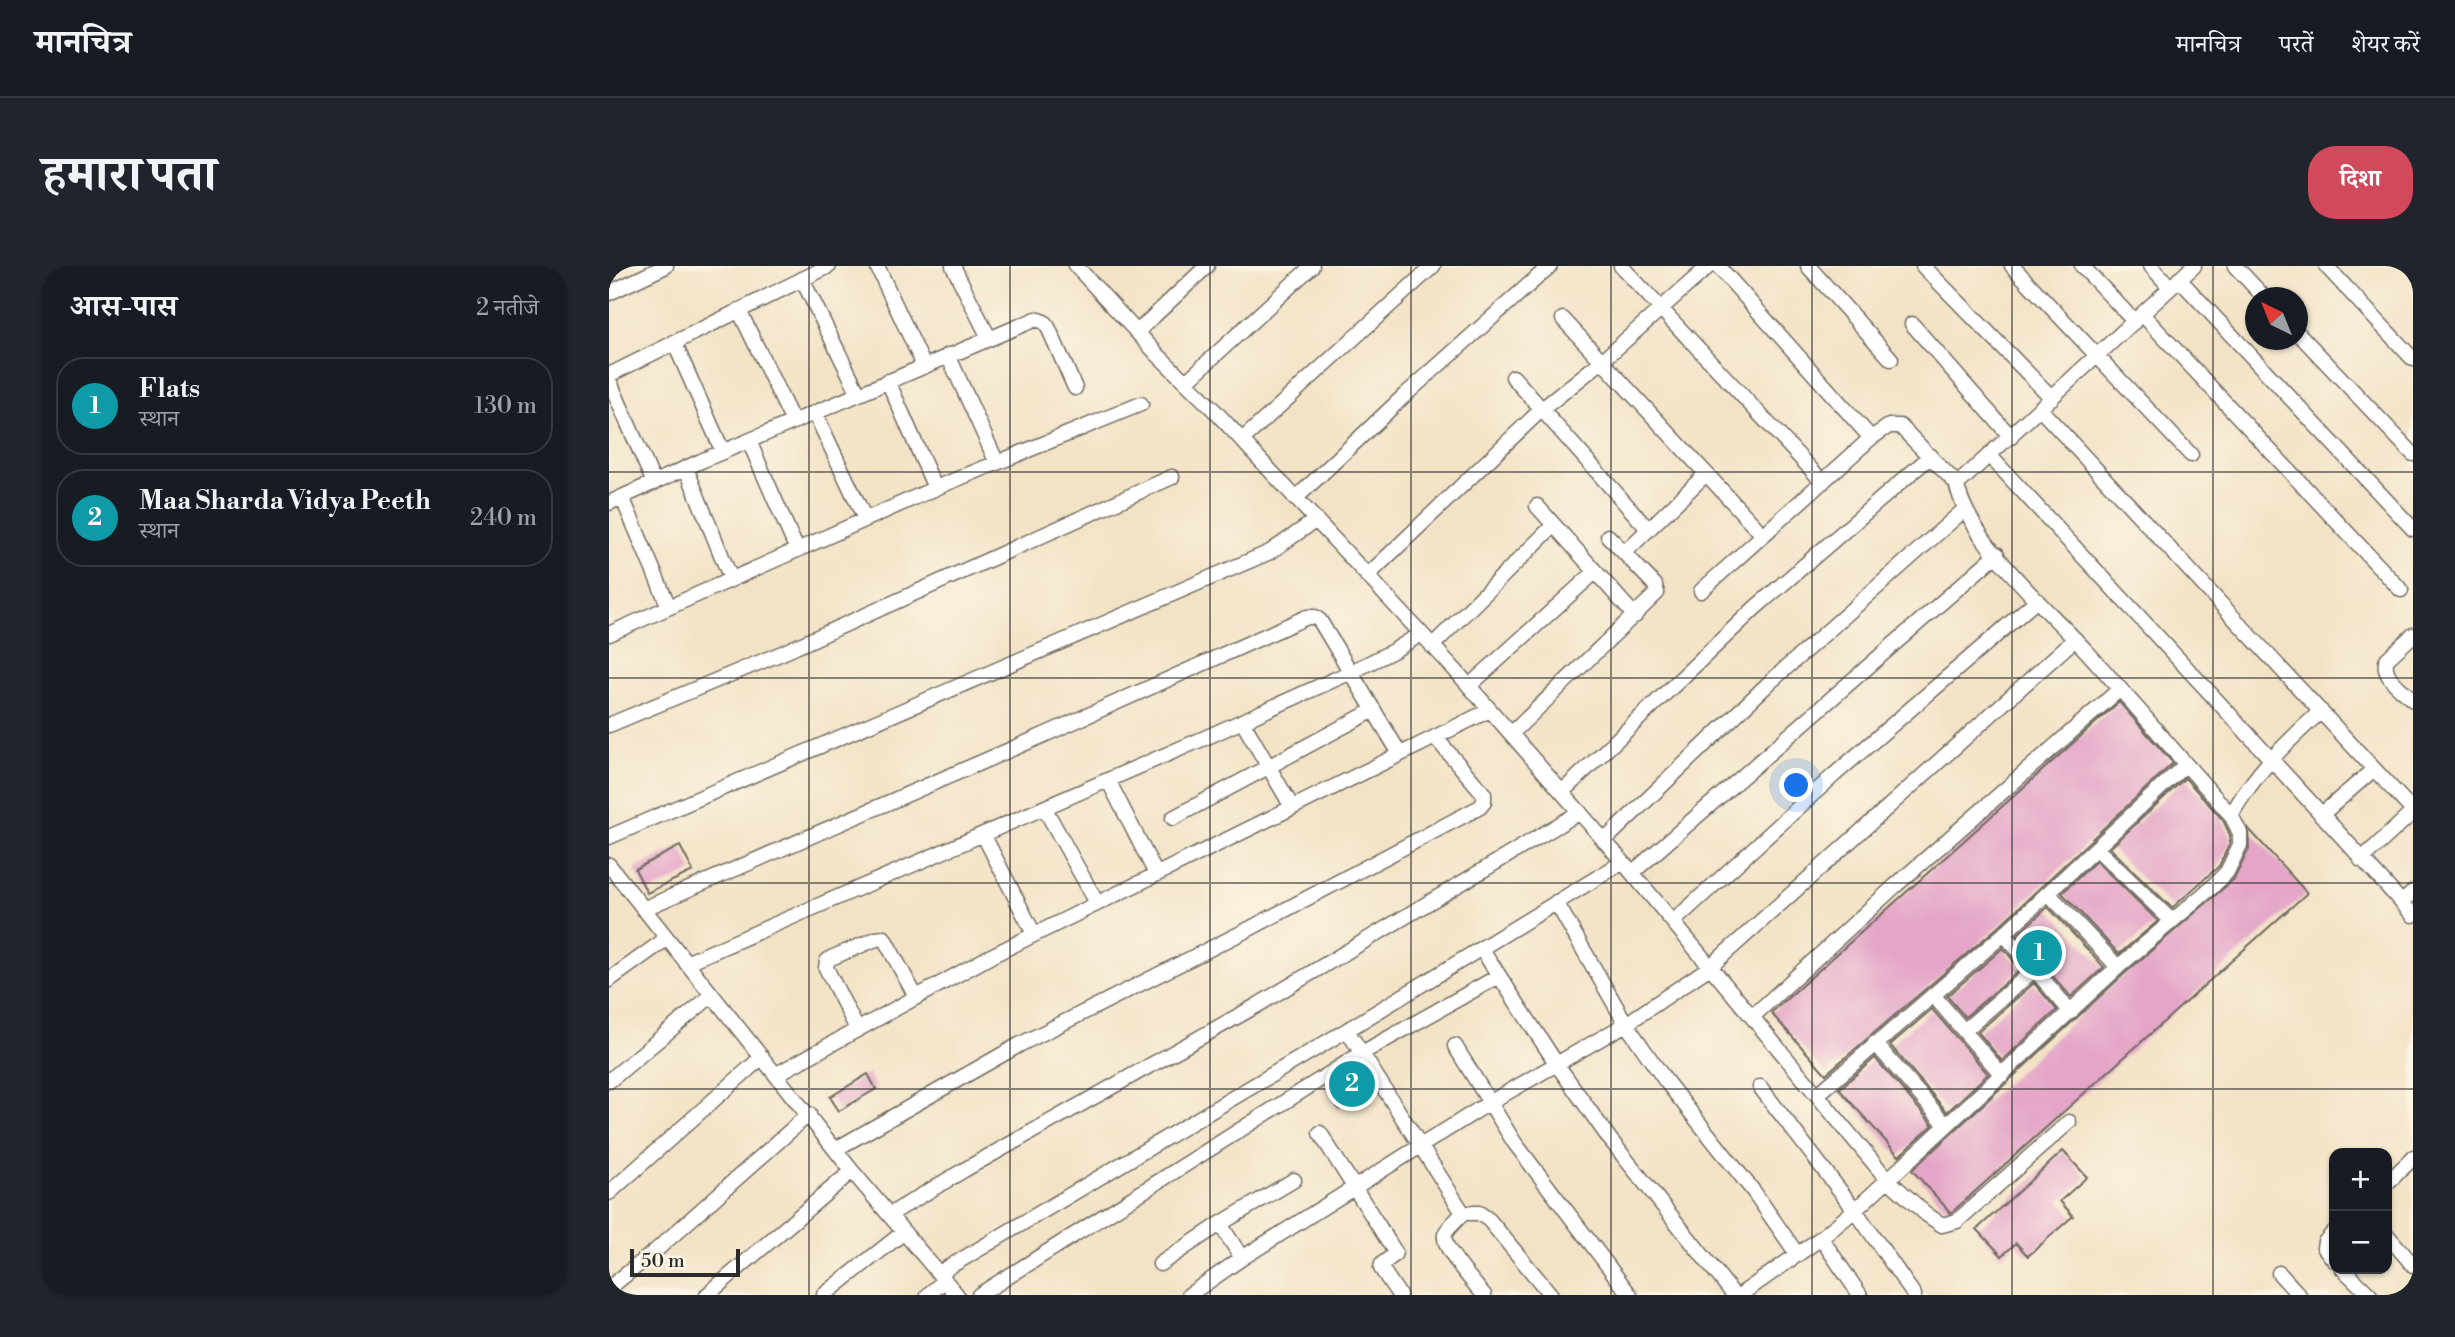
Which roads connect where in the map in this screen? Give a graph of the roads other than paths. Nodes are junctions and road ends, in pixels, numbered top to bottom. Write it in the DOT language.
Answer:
graph roads {
  1 [pos="666,266"];
  2 [pos="829,266"];
  3 [pos="877,266"];
  4 [pos="953,266"];
  5 [pos="1207,266"];
  6 [pos="1312,266"];
  7 [pos="1433,266"];
  8 [pos="1550,266"];
  9 [pos="1621,266"];
  10 [pos="1709,266"];
  11 [pos="1718,266"];
  12 [pos="1808,266"];
  13 [pos="1923,266"];
  14 [pos="2012,266"];
  15 [pos="2082,266"];
  16 [pos="2151,266"];
  17 [pos="2194,266"];
  18 [pos="2235,266"];
  19 [pos="2326,266"];
  20 [pos="1085,269"];
  21 [pos="802,279"];
  22 [pos="2175,283"];
  23 [pos="2255,287"];
  24 [pos="609,293"];
  25 [pos="1661,308"];
  26 [pos="739,310"];
  27 [pos="2139,318"];
  28 [pos="1563,319"];
  29 [pos="1912,324"];
  30 [pos="1137,332"];
  31 [pos="989,338"];
  32 [pos="674,342"];
  33 [pos="2308,343"];
  34 [pos="948,355"];
  35 [pos="2097,356"];
  36 [pos="1891,359"];
  37 [pos="2413,359"];
  38 [pos="1602,361"];
  39 [pos="923,366"];
  40 [pos="609,374"];
  41 [pos="1513,377"];
  42 [pos="609,380"];
  43 [pos="888,381"];
  44 [pos="1186,382"];
  45 [pos="1075,388"];
  46 [pos="859,394"];
  47 [pos="2052,398"];
  48 [pos="1141,404"];
  49 [pos="2040,409"];
  50 [pos="1541,410"];
  51 [pos="815,413"];
  52 [pos="793,422"];
  53 [pos="2011,436"];
  54 [pos="1871,438"];
  55 [pos="1242,440"];
  56 [pos="749,441"];
  57 [pos="723,452"];
  58 [pos="2413,454"];
  59 [pos="2191,455"];
  60 [pos="1931,456"];
  61 [pos="1990,456"];
  62 [pos="997,463"];
  63 [pos="686,468"];
  64 [pos="1706,474"];
  65 [pos="1172,477"];
  66 [pos="654,482"];
  67 [pos="1823,482"];
  68 [pos="1956,482"];
  69 [pos="935,488"];
  70 [pos="1295,499"];
  71 [pos="615,500"];
  72 [pos="1537,506"];
  73 [pos="1965,509"];
  74 [pos="865,519"];
  75 [pos="1316,520"];
  76 [pos="1554,525"];
  77 [pos="1648,529"];
  78 [pos="2413,529"];
  79 [pos="1763,535"];
  80 [pos="1608,536"];
  81 [pos="797,550"];
  82 [pos="1624,553"];
  83 [pos="1997,554"];
  84 [pos="1595,572"];
  85 [pos="1367,576"];
  86 [pos="731,579"];
  87 [pos="1701,590"];
  88 [pos="2401,590"];
  89 [pos="2036,600"];
  90 [pos="669,607"];
  91 [pos="1635,616"];
  92 [pos="609,634"];
  93 [pos="1421,634"];
  94 [pos="2413,635"];
  95 [pos="2075,639"];
  96 [pos="1432,646"];
  97 [pos="1351,672"];
  98 [pos="1469,686"];
  99 [pos="2120,689"];
  100 [pos="2413,700"];
  101 [pos="1374,710"];
  102 [pos="1490,710"];
  103 [pos="2321,711"];
  104 [pos="1242,721"];
  105 [pos="609,726"];
  106 [pos="1511,734"];
  107 [pos="1435,737"];
  108 [pos="1400,754"];
  109 [pos="2270,758"];
  110 [pos="2185,765"];
  111 [pos="1268,767"];
  112 [pos="2374,769"];
  113 [pos="1108,780"];
  114 [pos="1562,792"];
  115 [pos="1292,807"];
  116 [pos="1045,809"];
  117 [pos="2413,811"];
  118 [pos="1580,812"];
  119 [pos="2231,815"];
  120 [pos="2321,815"];
  121 [pos="1173,818"];
  122 [pos="984,836"];
  123 [pos="609,837"];
  124 [pos="1604,841"];
  125 [pos="2097,849"];
  126 [pos="2361,860"];
  127 [pos="609,867"];
  128 [pos="1627,867"];
  129 [pos="1156,874"];
  130 [pos="2413,892"];
  131 [pos="2048,893"];
  132 [pos="1556,902"];
  133 [pos="1097,903"];
  134 [pos="2402,903"];
  135 [pos="643,909"];
  136 [pos="2413,915"];
  137 [pos="2172,921"];
  138 [pos="1673,922"];
  139 [pos="1034,934"];
  140 [pos="2004,934"];
  141 [pos="666,939"];
  142 [pos="1481,948"];
  143 [pos="686,963"];
  144 [pos="1710,967"];
  145 [pos="2118,967"];
  146 [pos="2034,970"];
  147 [pos="1499,976"];
  148 [pos="609,980"];
  149 [pos="1933,995"];
  150 [pos="711,996"];
  151 [pos="916,997"];
  152 [pos="2071,1012"];
  153 [pos="1752,1017"];
  154 [pos="1626,1024"];
  155 [pos="857,1029"];
  156 [pos="1347,1030"];
  157 [pos="1964,1031"];
  158 [pos="1875,1044"];
  159 [pos="1455,1046"];
  160 [pos="1362,1053"];
  161 [pos="762,1057"];
  162 [pos="1557,1066"];
  163 [pos="777,1074"];
  164 [pos="2002,1075"];
  165 [pos="609,1081"];
  166 [pos="1760,1087"];
  167 [pos="1817,1095"];
  168 [pos="1489,1103"];
  169 [pos="809,1114"];
  170 [pos="2069,1122"];
  171 [pos="1946,1125"];
  172 [pos="1320,1133"];
  173 [pos="1422,1147"];
  174 [pos="836,1149"];
  175 [pos="2410,1168"];
  176 [pos="852,1171"];
  177 [pos="1887,1179"];
  178 [pos="1294,1180"];
  179 [pos="2392,1180"];
  180 [pos="1355,1189"];
  181 [pos="609,1193"];
  182 [pos="1855,1210"];
  183 [pos="1463,1213"];
  184 [pos="889,1215"];
  185 [pos="1220,1224"];
  186 [pos="904,1232"];
  187 [pos="1821,1238"];
  188 [pos="2329,1238"];
  189 [pos="2392,1240"];
  190 [pos="1797,1254"];
  191 [pos="2329,1254"];
  192 [pos="1242,1258"];
  193 [pos="1160,1264"];
  194 [pos="2413,1265"];
  195 [pos="2279,1273"];
  196 [pos="2348,1274"];
  197 [pos="942,1276"];
  198 [pos="609,1287"];
  199 [pos="1750,1292"];
  200 [pos="707,1295"];
  201 [pos="824,1295"];
  202 [pos="928,1295"];
  203 [pos="957,1295"];
  204 [pos="979,1295"];
  205 [pos="1189,1295"];
  206 [pos="1399,1295"];
  207 [pos="1484,1295"];
  208 [pos="1551,1295"];
  209 [pos="1630,1295"];
  210 [pos="1734,1295"];
  211 [pos="1860,1295"];
  212 [pos="1914,1295"];
  213 [pos="2299,1295"];
  214 [pos="2369,1295"];
  1 -- 24 [label="street"];
  2 -- 21 [label="street"];
  3 -- 39 [label="street"];
  4 -- 31 [label="street"];
  5 -- 30 [label="street"];
  6 -- 44 [label="street"];
  7 -- 55 [label="street"];
  8 -- 70 [label="street"];
  9 -- 25 [label="street"];
  10 -- 25 [label="street"];
  11 -- 54 [label="street"];
  12 -- 36 [label="street"];
  13 -- 47 [label="street"];
  14 -- 35 [label="street"];
  15 -- 27 [label="street"];
  16 -- 22 [label="street"];
  17 -- 22 [label="street"];
  18 -- 23 [label="street"];
  19 -- 37 [label="street"];
  20 -- 30 [label="street"];
  21 -- 26 [label="street"];
  21 -- 46 [label="street"];
  22 -- 27 [label="street"];
  22 -- 78 [label="street"];
  25 -- 38 [label="street"];
  25 -- 67 [label="street"];
  26 -- 32 [label="street"];
  26 -- 52 [label="street"];
  27 -- 35 [label="street"];
  27 -- 88 [label="street"];
  28 -- 38 [label="street"];
  29 -- 53 [label="street"];
  30 -- 44 [label="street"];
  31 -- 34 [label="street"];
  31 -- 45 [label="street"];
  32 -- 40 [label="street"];
  32 -- 57 [label="street"];
  33 -- 58 [label="street"];
  34 -- 39 [label="street"];
  34 -- 62 [label="street"];
  35 -- 47 [label="street"];
  35 -- 59 [label="street"];
  38 -- 50 [label="street"];
  38 -- 64 [label="street"];
  39 -- 43 [label="street"];
  41 -- 50 [label="street"];
  42 -- 66 [label="street"];
  43 -- 46 [label="street"];
  43 -- 69 [label="street"];
  44 -- 55 [label="street"];
  46 -- 51 [label="street"];
  47 -- 49 [label="street"];
  48 -- 62 [label="street"];
  49 -- 53 [label="street"];
  49 -- 103 [label="street"];
  50 -- 77 [label="street"];
  50 -- 85 [label="street"];
  51 -- 52 [label="street"];
  51 -- 74 [label="street"];
  52 -- 56 [label="street"];
  53 -- 61 [label="street"];
  54 -- 60 [label="street"];
  54 -- 67 [label="street"];
  55 -- 70 [label="street"];
  56 -- 57 [label="street"];
  56 -- 81 [label="street"];
  57 -- 63 [label="street"];
  60 -- 68 [label="street"];
  60 -- 114 [label="street"];
  61 -- 68 [label="street"];
  61 -- 109 [label="street"];
  62 -- 69 [label="street"];
  63 -- 66 [label="street"];
  63 -- 86 [label="street"];
  64 -- 77 [label="street"];
  64 -- 79 [label="street"];
  65 -- 105 [label="street"];
  66 -- 71 [label="street"];
  67 -- 79 [label="street"];
  68 -- 73 [label="street"];
  69 -- 74 [label="street"];
  70 -- 75 [label="street"];
  71 -- 90 [label="street"];
  72 -- 76 [label="street"];
  73 -- 83 [label="street"];
  73 -- 124 [label="street"];
  74 -- 81 [label="street"];
  75 -- 85 [label="street"];
  75 -- 123 [label="street"];
  76 -- 84 [label="street"];
  76 -- 96 [label="street"];
  77 -- 82 [label="street"];
  79 -- 87 [label="street"];
  80 -- 82 [label="street"];
  81 -- 86 [label="street"];
  82 -- 91 [label="street"];
  83 -- 89 [label="street"];
  83 -- 128 [label="street"];
  84 -- 91 [label="street"];
  84 -- 98 [label="street"];
  85 -- 93 [label="street"];
  86 -- 90 [label="street"];
  89 -- 95 [label="street"];
  89 -- 138 [label="street"];
  90 -- 92 [label="street"];
  91 -- 106 [label="street"];
  93 -- 96 [label="street"];
  93 -- 97 [label="street"];
  94 -- 100 [label="street"];
  95 -- 99 [label="street"];
  95 -- 144 [label="street"];
  96 -- 98 [label="street"];
  97 -- 101 [label="street"];
  97 -- 104 [label="street"];
  97 -- 135 [label="street"];
  98 -- 102 [label="street"];
  99 -- 110 [label="street"];
  99 -- 153 [label="street"];
  101 -- 108 [label="street"];
  101 -- 111 [label="street"];
  102 -- 106 [label="street"];
  102 -- 107 [label="street"];
  103 -- 109 [label="street"];
  103 -- 112 [label="street"];
  104 -- 111 [label="street"];
  104 -- 113 [label="street"];
  106 -- 114 [label="street"];
  107 -- 108 [label="street"];
  107 -- 174 [label="street"];
  108 -- 115 [label="street"];
  109 -- 119 [label="street"];
  109 -- 120 [label="street"];
  110 -- 119 [label="street"];
  110 -- 125 [label="street"];
  111 -- 115 [label="street"];
  111 -- 121 [label="street"];
  112 -- 117 [label="street"];
  112 -- 120 [label="street"];
  113 -- 116 [label="street"];
  113 -- 129 [label="street"];
  114 -- 118 [label="street"];
  115 -- 129 [label="street"];
  116 -- 122 [label="street"];
  116 -- 133 [label="street"];
  117 -- 126 [label="street"];
  118 -- 124 [label="street"];
  118 -- 184 [label="street"];
  119 -- 137 [label="street"];
  120 -- 126 [label="street"];
  122 -- 139 [label="street"];
  122 -- 143 [label="street"];
  124 -- 128 [label="street"];
  125 -- 131 [label="street"];
  125 -- 137 [label="street"];
  126 -- 134 [label="street"];
  127 -- 135 [label="street"];
  128 -- 132 [label="street"];
  128 -- 138 [label="street"];
  129 -- 133 [label="street"];
  130 -- 134 [label="street"];
  131 -- 140 [label="street"];
  131 -- 145 [label="street"];
  132 -- 142 [label="street"];
  132 -- 154 [label="street"];
  133 -- 139 [label="street"];
  134 -- 136 [label="street"];
  135 -- 141 [label="street"];
  137 -- 145 [label="street"];
  138 -- 144 [label="street"];
  139 -- 151 [label="street"];
  140 -- 146 [label="street"];
  140 -- 149 [label="street"];
  141 -- 143 [label="street"];
  141 -- 148 [label="street"];
  142 -- 147 [label="street"];
  142 -- 156 [label="street"];
  143 -- 150 [label="street"];
  144 -- 153 [label="street"];
  144 -- 154 [label="street"];
  145 -- 152 [label="street"];
  146 -- 152 [label="street"];
  146 -- 157 [label="street"];
  147 -- 160 [label="street"];
  147 -- 162 [label="street"];
  149 -- 157 [label="street"];
  149 -- 158 [label="street"];
  150 -- 161 [label="street"];
  150 -- 165 [label="street"];
  151 -- 155 [label="street"];
  151 -- 155 [label="street"];
  152 -- 164 [label="street"];
  153 -- 167 [label="street"];
  154 -- 162 [label="street"];
  154 -- 190 [label="street"];
  155 -- 163 [label="street"];
  156 -- 160 [label="street"];
  156 -- 197 [label="street"];
  157 -- 164 [label="street"];
  158 -- 167 [label="street"];
  158 -- 171 [label="street"];
  159 -- 168 [label="street"];
  160 -- 173 [label="street"];
  160 -- 204 [label="street"];
  161 -- 163 [label="street"];
  161 -- 181 [label="street"];
  162 -- 168 [label="street"];
  162 -- 210 [label="street"];
  163 -- 169 [label="street"];
  164 -- 171 [label="street"];
  166 -- 182 [label="street"];
  167 -- 177 [label="street"];
  168 -- 173 [label="street"];
  168 -- 209 [label="street"];
  169 -- 174 [label="street"];
  169 -- 198 [label="street"];
  170 -- 177 [label="street"];
  171 -- 177 [label="street"];
  172 -- 180 [label="street"];
  173 -- 180 [label="street"];
  173 -- 183 [label="street"];
  174 -- 176 [label="street"];
  175 -- 179 [label="street"];
  176 -- 184 [label="street"];
  176 -- 200 [label="street"];
  177 -- 182 [label="street"];
  178 -- 185 [label="street"];
  180 -- 192 [label="street"];
  180 -- 206 [label="street"];
  182 -- 187 [label="street"];
  182 -- 212 [label="street"];
  183 -- 207 [label="street"];
  183 -- 208 [label="street"];
  184 -- 186 [label="street"];
  185 -- 192 [label="street"];
  185 -- 193 [label="street"];
  186 -- 197 [label="street"];
  186 -- 201 [label="street"];
  187 -- 190 [label="street"];
  187 -- 211 [label="street"];
  188 -- 191 [label="street"];
  189 -- 194 [label="street"];
  190 -- 199 [label="street"];
  192 -- 205 [label="street"];
  195 -- 213 [label="street"];
  196 -- 214 [label="street"];
  197 -- 202 [label="street"];
  197 -- 203 [label="street"];
}
